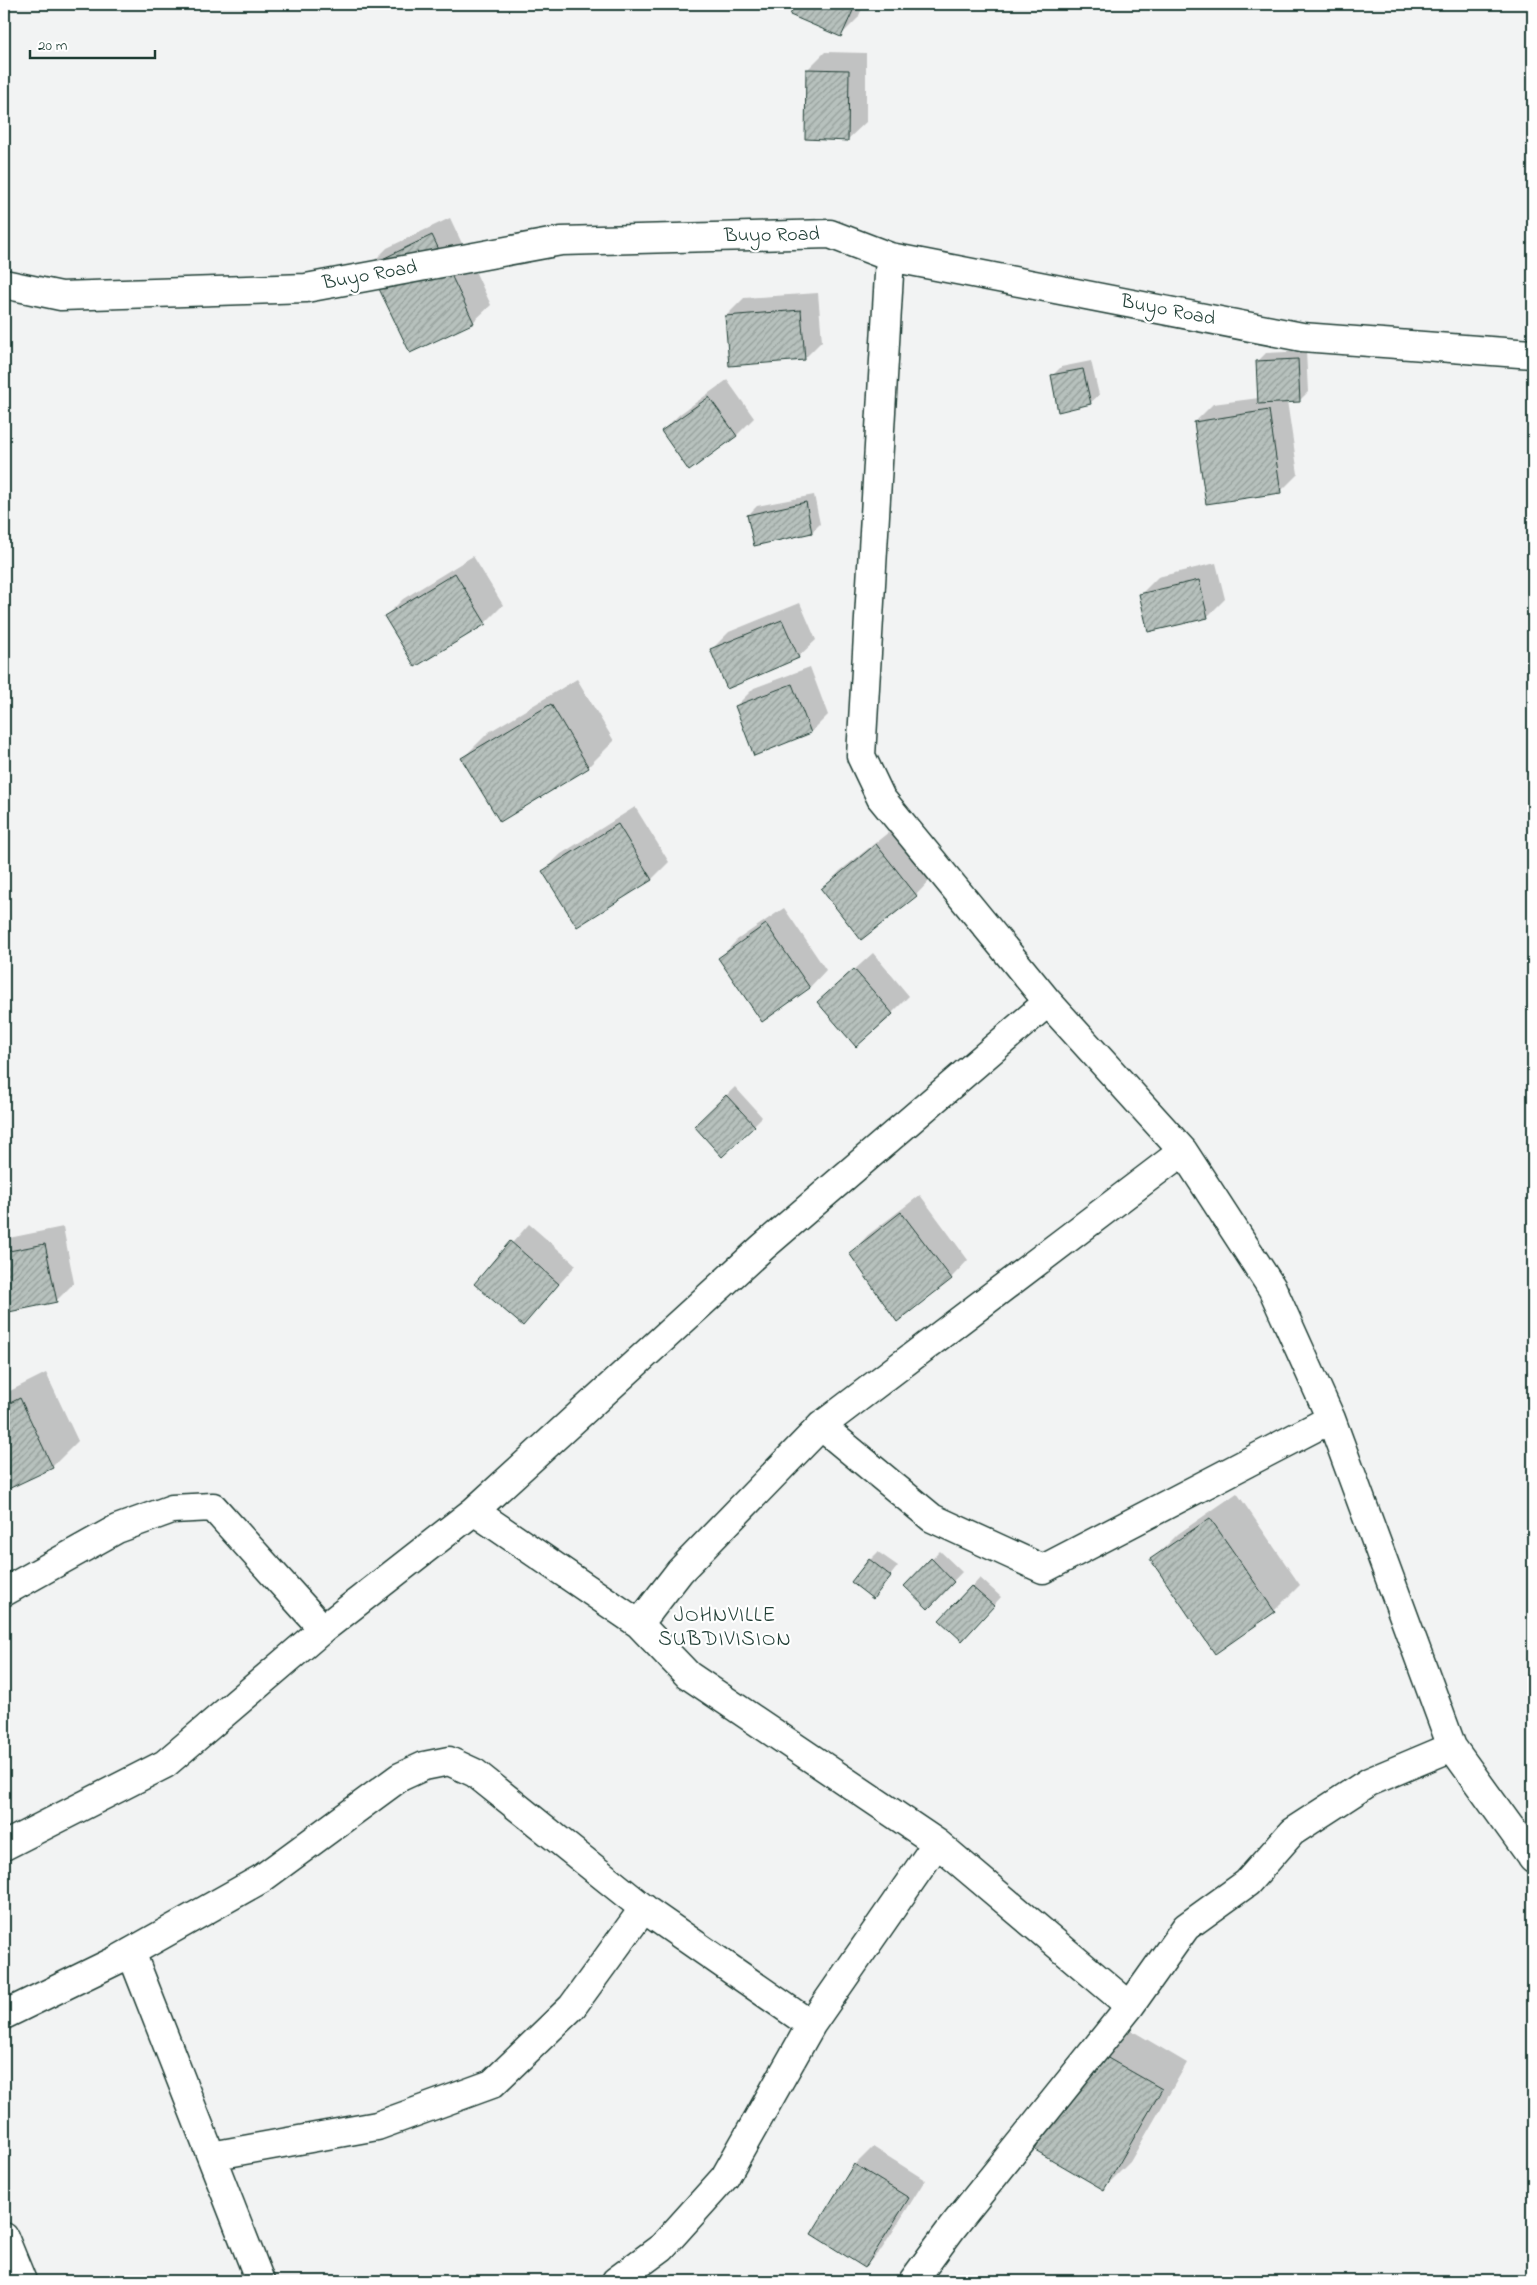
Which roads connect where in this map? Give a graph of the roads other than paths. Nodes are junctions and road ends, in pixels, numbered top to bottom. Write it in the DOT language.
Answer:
graph roads {
  1 [pos="890,257"];
  2 [pos="4,284"];
  3 [pos="1533,354"];
  4 [pos="1048,1002"];
  5 [pos="1182,1152"];
  6 [pos="1331,1419"];
  7 [pos="821,1426"];
  8 [pos="474,1511"];
  9 [pos="4,1592"];
  10 [pos="639,1624"];
  11 [pos="323,1629"];
  12 [pos="1452,1746"];
  13 [pos="937,1843"];
  14 [pos="4,1846"];
  15 [pos="1533,1859"];
  16 [pos="644,1908"];
  17 [pos="131,1952"];
  18 [pos="1130,2006"];
  19 [pos="4,2015"];
  20 [pos="811,2025"];
  21 [pos="211,2156"];
  22 [pos="4,2237"];
  23 [pos="22,2281"];
  24 [pos="260,2281"];
  25 [pos="616,2281"];
  26 [pos="913,2281"];
  1 -- 2 [label="street, Buyo Road"];
  1 -- 3 [label="street, Buyo Road"];
  1 -- 4 [label="street"];
  4 -- 5 [label="street"];
  4 -- 8 [label="street"];
  5 -- 6 [label="street"];
  5 -- 7 [label="street"];
  6 -- 7 [label="street"];
  6 -- 12 [label="street"];
  7 -- 10 [label="street"];
  8 -- 10 [label="street"];
  8 -- 11 [label="street"];
  9 -- 11 [label="street"];
  10 -- 13 [label="street"];
  11 -- 14 [label="street"];
  12 -- 15 [label="street"];
  12 -- 18 [label="street"];
  13 -- 18 [label="street"];
  13 -- 20 [label="street"];
  16 -- 17 [label="street"];
  16 -- 20 [label="street"];
  16 -- 21 [label="street"];
  17 -- 19 [label="street"];
  17 -- 21 [label="street"];
  18 -- 26 [label="street"];
  20 -- 25 [label="street"];
  21 -- 24 [label="street"];
  22 -- 23 [label="street"];
}
